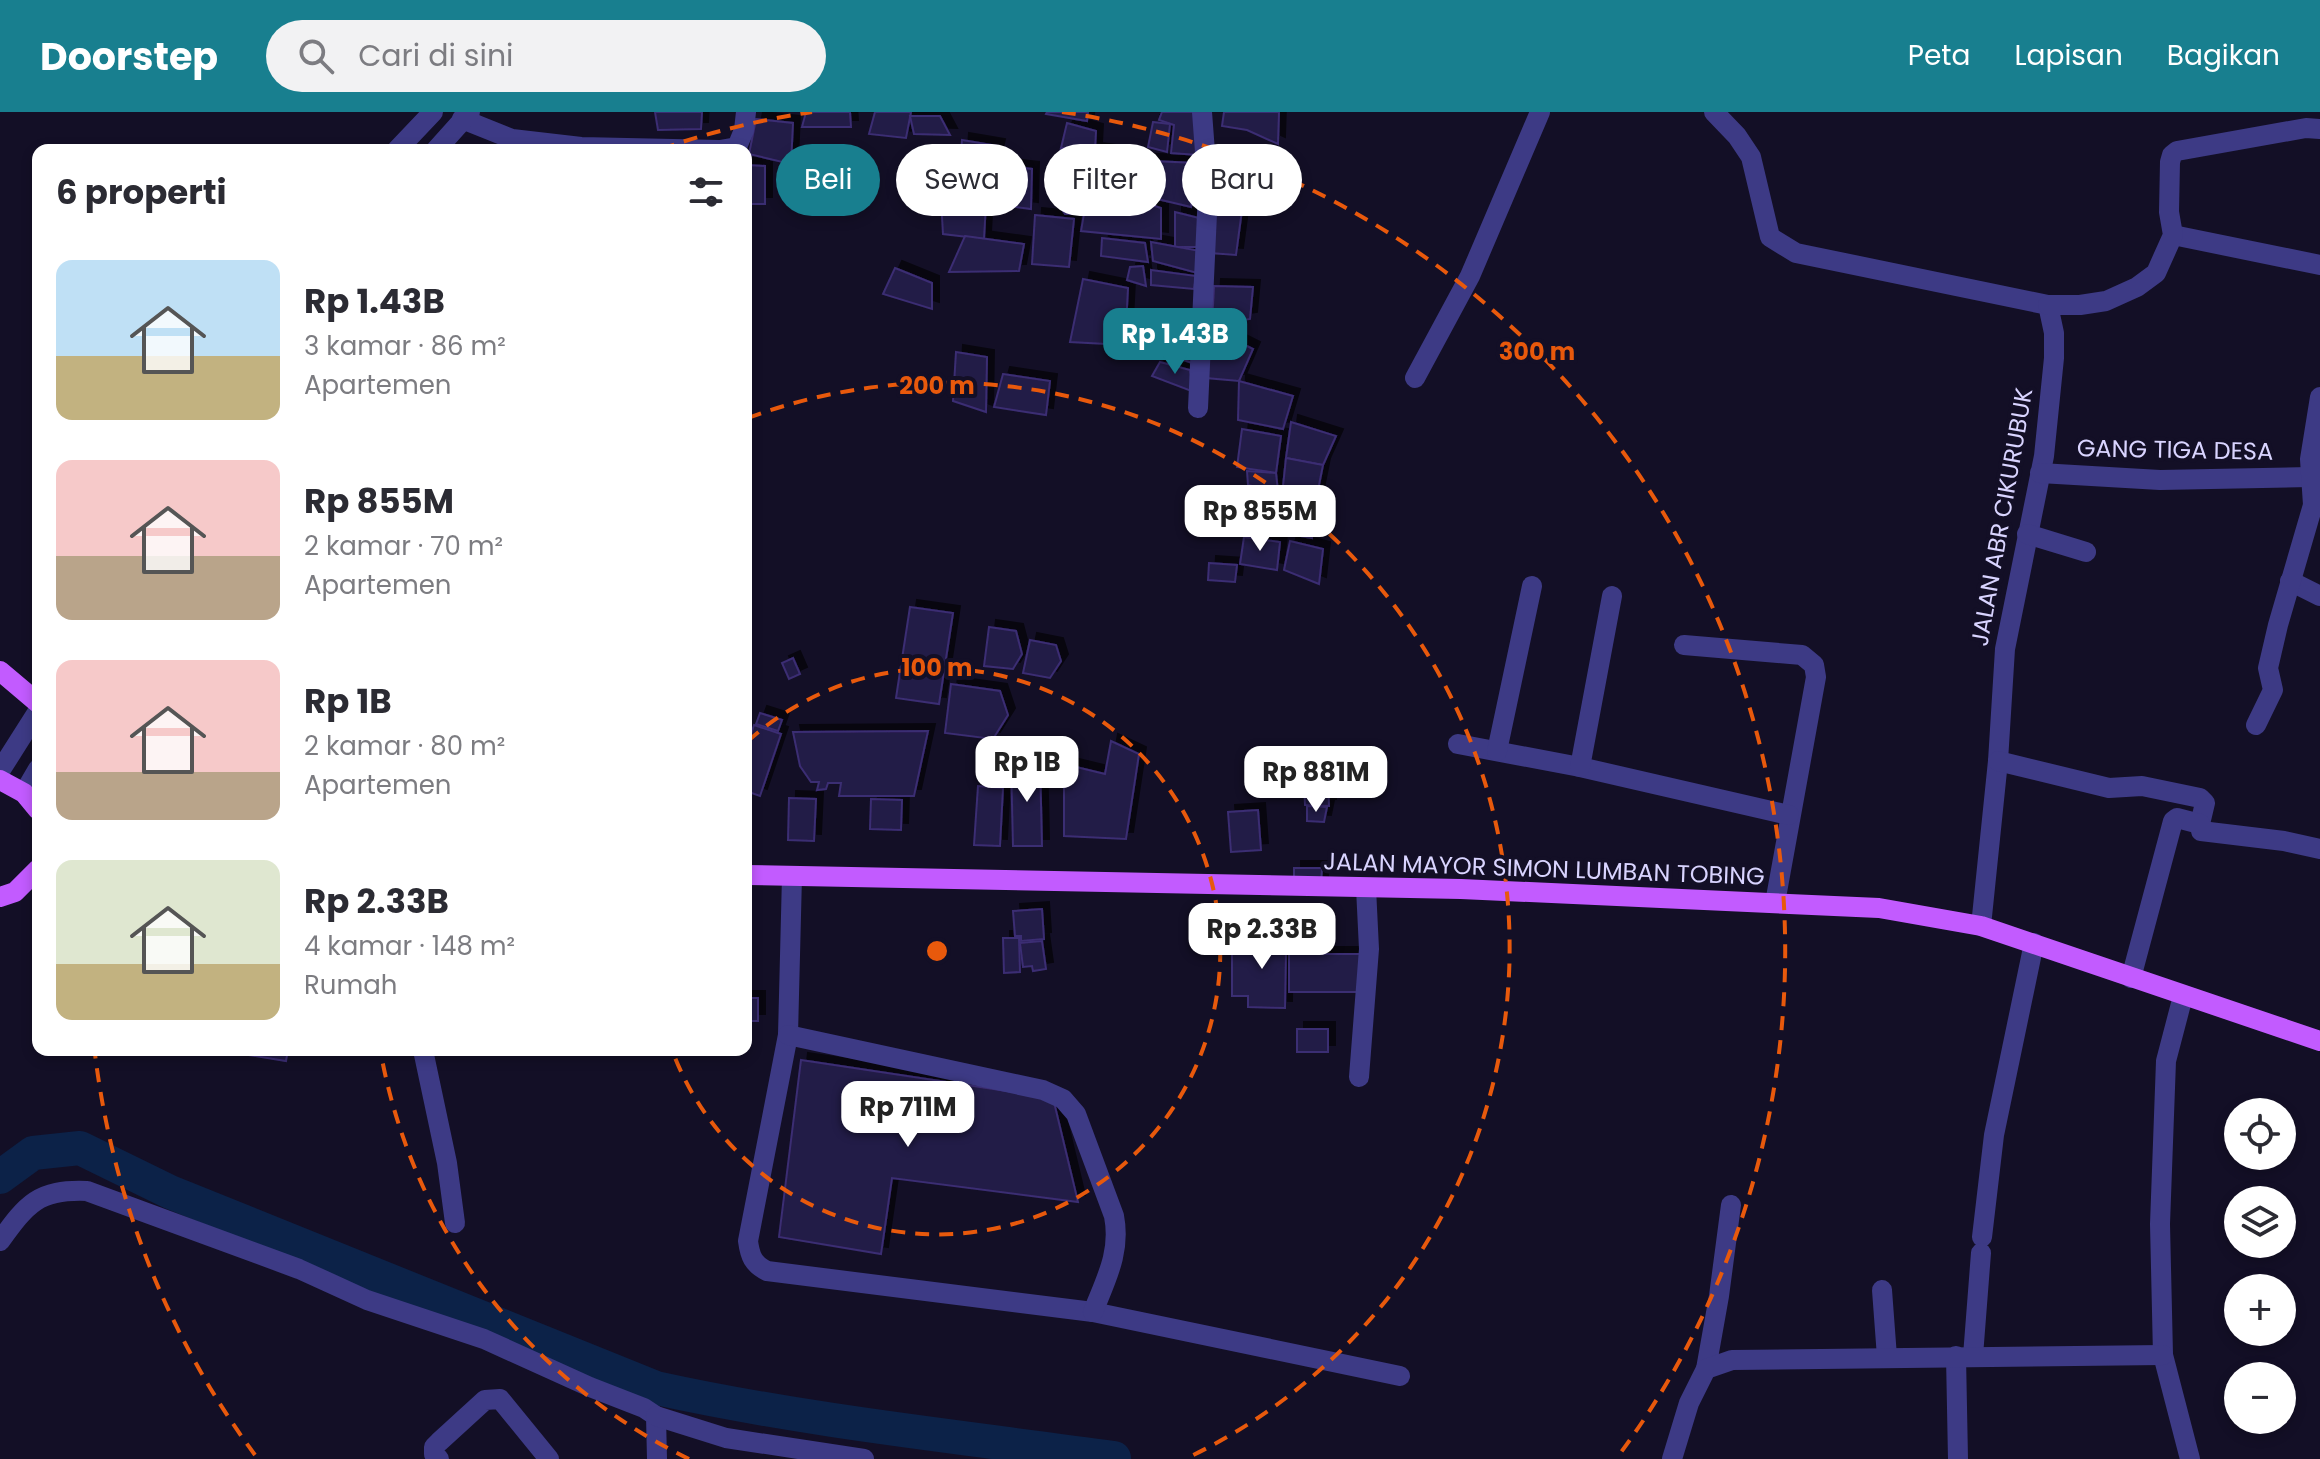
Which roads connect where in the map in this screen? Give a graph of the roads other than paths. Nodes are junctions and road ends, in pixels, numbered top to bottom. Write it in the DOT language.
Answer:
graph roads {
  1 [pos="433,112"];
  2 [pos="746,112"];
  3 [pos="1202,112"];
  4 [pos="1540,112"];
  5 [pos="1714,112"];
  6 [pos="466,116"];
  7 [pos="2310,123"];
  8 [pos="403,144"];
  9 [pos="441,144"];
  10 [pos="510,144"];
  11 [pos="738,144"];
  12 [pos="2173,235"];
  13 [pos="2320,265"];
  14 [pos="2048,305"];
  15 [pos="1415,378"];
  16 [pos="2320,399"];
  17 [pos="1198,408"];
  18 [pos="2040,473"];
  19 [pos="2310,477"];
  20 [pos="2027,534"];
  21 [pos="2086,552"];
  22 [pos="2290,581"];
  23 [pos="1532,586"];
  24 [pos="1612,596"];
  25 [pos="2320,596"];
  26 [pos="1684,645"];
  27 [pos="0,671"];
  28 [pos="32,698"];
  29 [pos="32,720"];
  30 [pos="2256,725"];
  31 [pos="1458,744"];
  32 [pos="1497,751"];
  33 [pos="1998,761"];
  34 [pos="1580,767"];
  35 [pos="0,771"];
  36 [pos="32,779"];
  37 [pos="0,780"];
  38 [pos="24,793"];
  39 [pos="32,803"];
  40 [pos="1789,815"];
  41 [pos="2200,824"];
  42 [pos="2320,849"];
  43 [pos="752,875"];
  44 [pos="32,876"];
  45 [pos="792,876"];
  46 [pos="1366,888"];
  47 [pos="0,897"];
  48 [pos="1775,903"];
  49 [pos="1981,926"];
  50 [pos="2034,943"];
  51 [pos="2131,978"];
  52 [pos="2183,996"];
  53 [pos="788,1035"];
  54 [pos="2320,1041"];
  55 [pos="424,1056"];
  56 [pos="1359,1077"];
  57 [pos="1731,1205"];
  58 [pos="455,1223"];
  59 [pos="0,1241"];
  60 [pos="1882,1290"];
  61 [pos="1093,1312"];
  62 [pos="2163,1355"];
  63 [pos="1965,1356"];
  64 [pos="1887,1357"];
  65 [pos="1706,1369"];
  66 [pos="1400,1376"];
  67 [pos="656,1416"];
  68 [pos="439,1459"];
  69 [pos="549,1459"];
  70 [pos="657,1459"];
  71 [pos="864,1459"];
  72 [pos="1672,1459"];
  73 [pos="1958,1459"];
  74 [pos="2190,1459"];
  1 -- 8 [label="street"];
  2 -- 11 [label="street"];
  3 -- 17 [label="street"];
  4 -- 15 [label="street"];
  5 -- 14 [label="street"];
  6 -- 9 [label="street"];
  6 -- 10 [label="street"];
  7 -- 12 [label="street"];
  12 -- 13 [label="street"];
  12 -- 14 [label="street"];
  14 -- 18 [label="street, JALAN ABR CIKURUBUK"];
  16 -- 19 [label="street"];
  18 -- 19 [label="street, GANG TIGA DESA"];
  18 -- 20 [label="street, JALAN ABR CIKURUBUK"];
  19 -- 22 [label="street"];
  20 -- 21 [label="street"];
  20 -- 33 [label="street, JALAN ABR CIKURUBUK"];
  22 -- 25 [label="street"];
  22 -- 30 [label="street"];
  23 -- 32 [label="street"];
  24 -- 34 [label="street"];
  26 -- 40 [label="street"];
  27 -- 28 [label="main road"];
  29 -- 35 [label="street"];
  31 -- 32 [label="street"];
  32 -- 34 [label="street"];
  33 -- 41 [label="street"];
  33 -- 49 [label="street, JALAN ABR CIKURUBUK"];
  34 -- 40 [label="street"];
  36 -- 38 [label="street"];
  37 -- 38 [label="main road"];
  38 -- 39 [label="main road"];
  40 -- 48 [label="street"];
  41 -- 42 [label="street"];
  41 -- 51 [label="street"];
  43 -- 45 [label="main road, JALAN MAYOR SIMON LUMBAN TOBING"];
  44 -- 47 [label="main road"];
  45 -- 46 [label="main road, JALAN MAYOR SIMON LUMBAN TOBING"];
  45 -- 53 [label="street"];
  46 -- 48 [label="main road, JALAN MAYOR SIMON LUMBAN TOBING"];
  46 -- 56 [label="street"];
  48 -- 49 [label="main road, JALAN MAYOR SIMON LUMBAN TOBING"];
  49 -- 50 [label="main road, JALAN MAYOR SIMON LUMBAN TOBING"];
  50 -- 51 [label="main road, JALAN MAYOR SIMON LUMBAN TOBING"];
  50 -- 63 [label="street"];
  51 -- 52 [label="main road, JALAN MAYOR SIMON LUMBAN TOBING"];
  52 -- 54 [label="main road, JALAN MAYOR SIMON LUMBAN TOBING"];
  52 -- 62 [label="street"];
  53 -- 61 [label="street"];
  53 -- 61 [label="street"];
  55 -- 58 [label="street"];
  57 -- 65 [label="street"];
  59 -- 67 [label="street"];
  60 -- 64 [label="street"];
  61 -- 66 [label="street"];
  62 -- 63 [label="street"];
  62 -- 74 [label="street"];
  63 -- 64 [label="street"];
  63 -- 73 [label="street"];
  64 -- 65 [label="street"];
  65 -- 72 [label="street"];
  67 -- 70 [label="street"];
  67 -- 71 [label="street"];
  68 -- 69 [label="street"];
}
